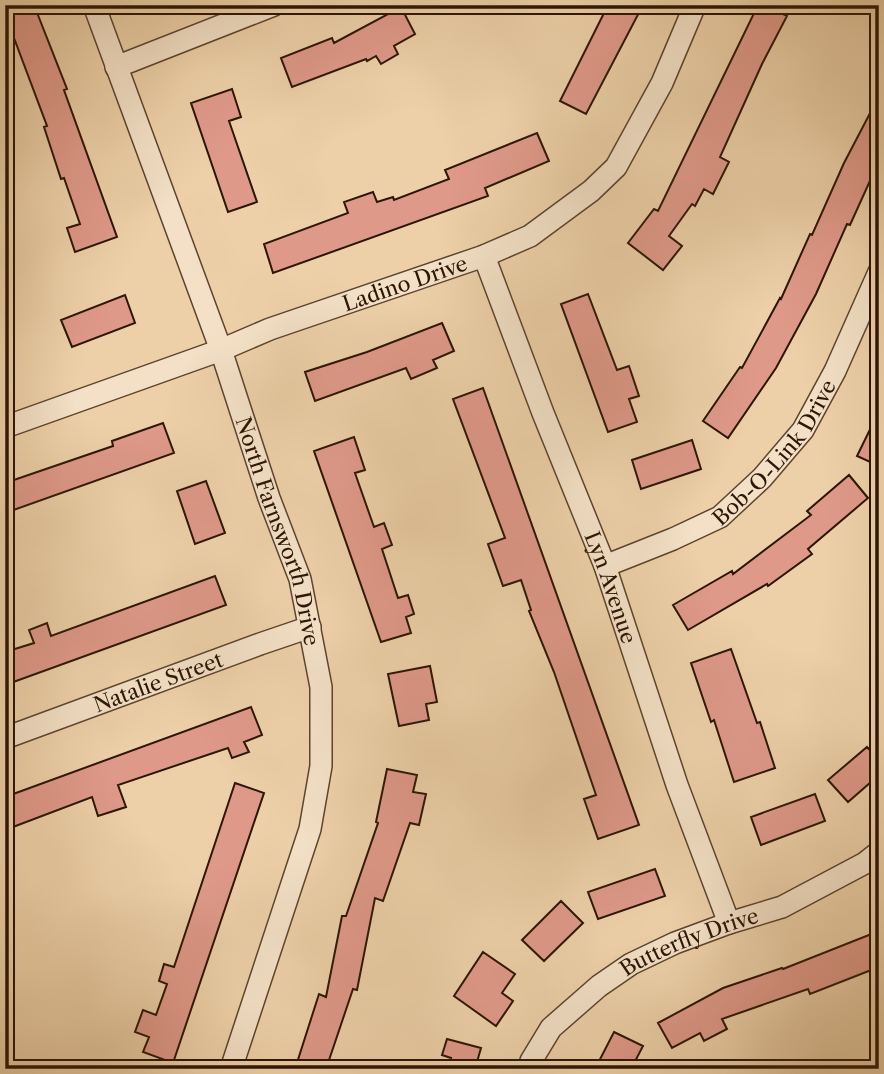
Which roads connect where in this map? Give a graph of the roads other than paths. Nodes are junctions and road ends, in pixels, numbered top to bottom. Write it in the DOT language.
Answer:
graph roads {
  1 [pos="93,5"];
  2 [pos="274,5"];
  3 [pos="695,5"];
  4 [pos="116,67"];
  5 [pos="484,256"];
  6 [pos="879,272"];
  7 [pos="221,349"];
  8 [pos="5,427"];
  9 [pos="605,566"];
  10 [pos="310,628"];
  11 [pos="5,738"];
  12 [pos="879,852"];
  13 [pos="729,922"];
  14 [pos="231,1069"];
  15 [pos="529,1069"];
  1 -- 4 [label="street, North Farnsworth Drive"];
  2 -- 4 [label="street"];
  3 -- 5 [label="street, Ladino Drive"];
  4 -- 7 [label="street, North Farnsworth Drive"];
  5 -- 7 [label="street, Ladino Drive"];
  5 -- 9 [label="street, Lyn Avenue"];
  6 -- 9 [label="street, Bob-O-Link Drive"];
  7 -- 8 [label="street, Ladino Drive"];
  7 -- 10 [label="street, North Farnsworth Drive"];
  9 -- 13 [label="street, Lyn Avenue"];
  10 -- 11 [label="street, Natalie Street"];
  10 -- 14 [label="street, North Farnsworth Drive"];
  12 -- 13 [label="street, Butterfly Drive"];
  13 -- 15 [label="street, Butterfly Drive"];
}
